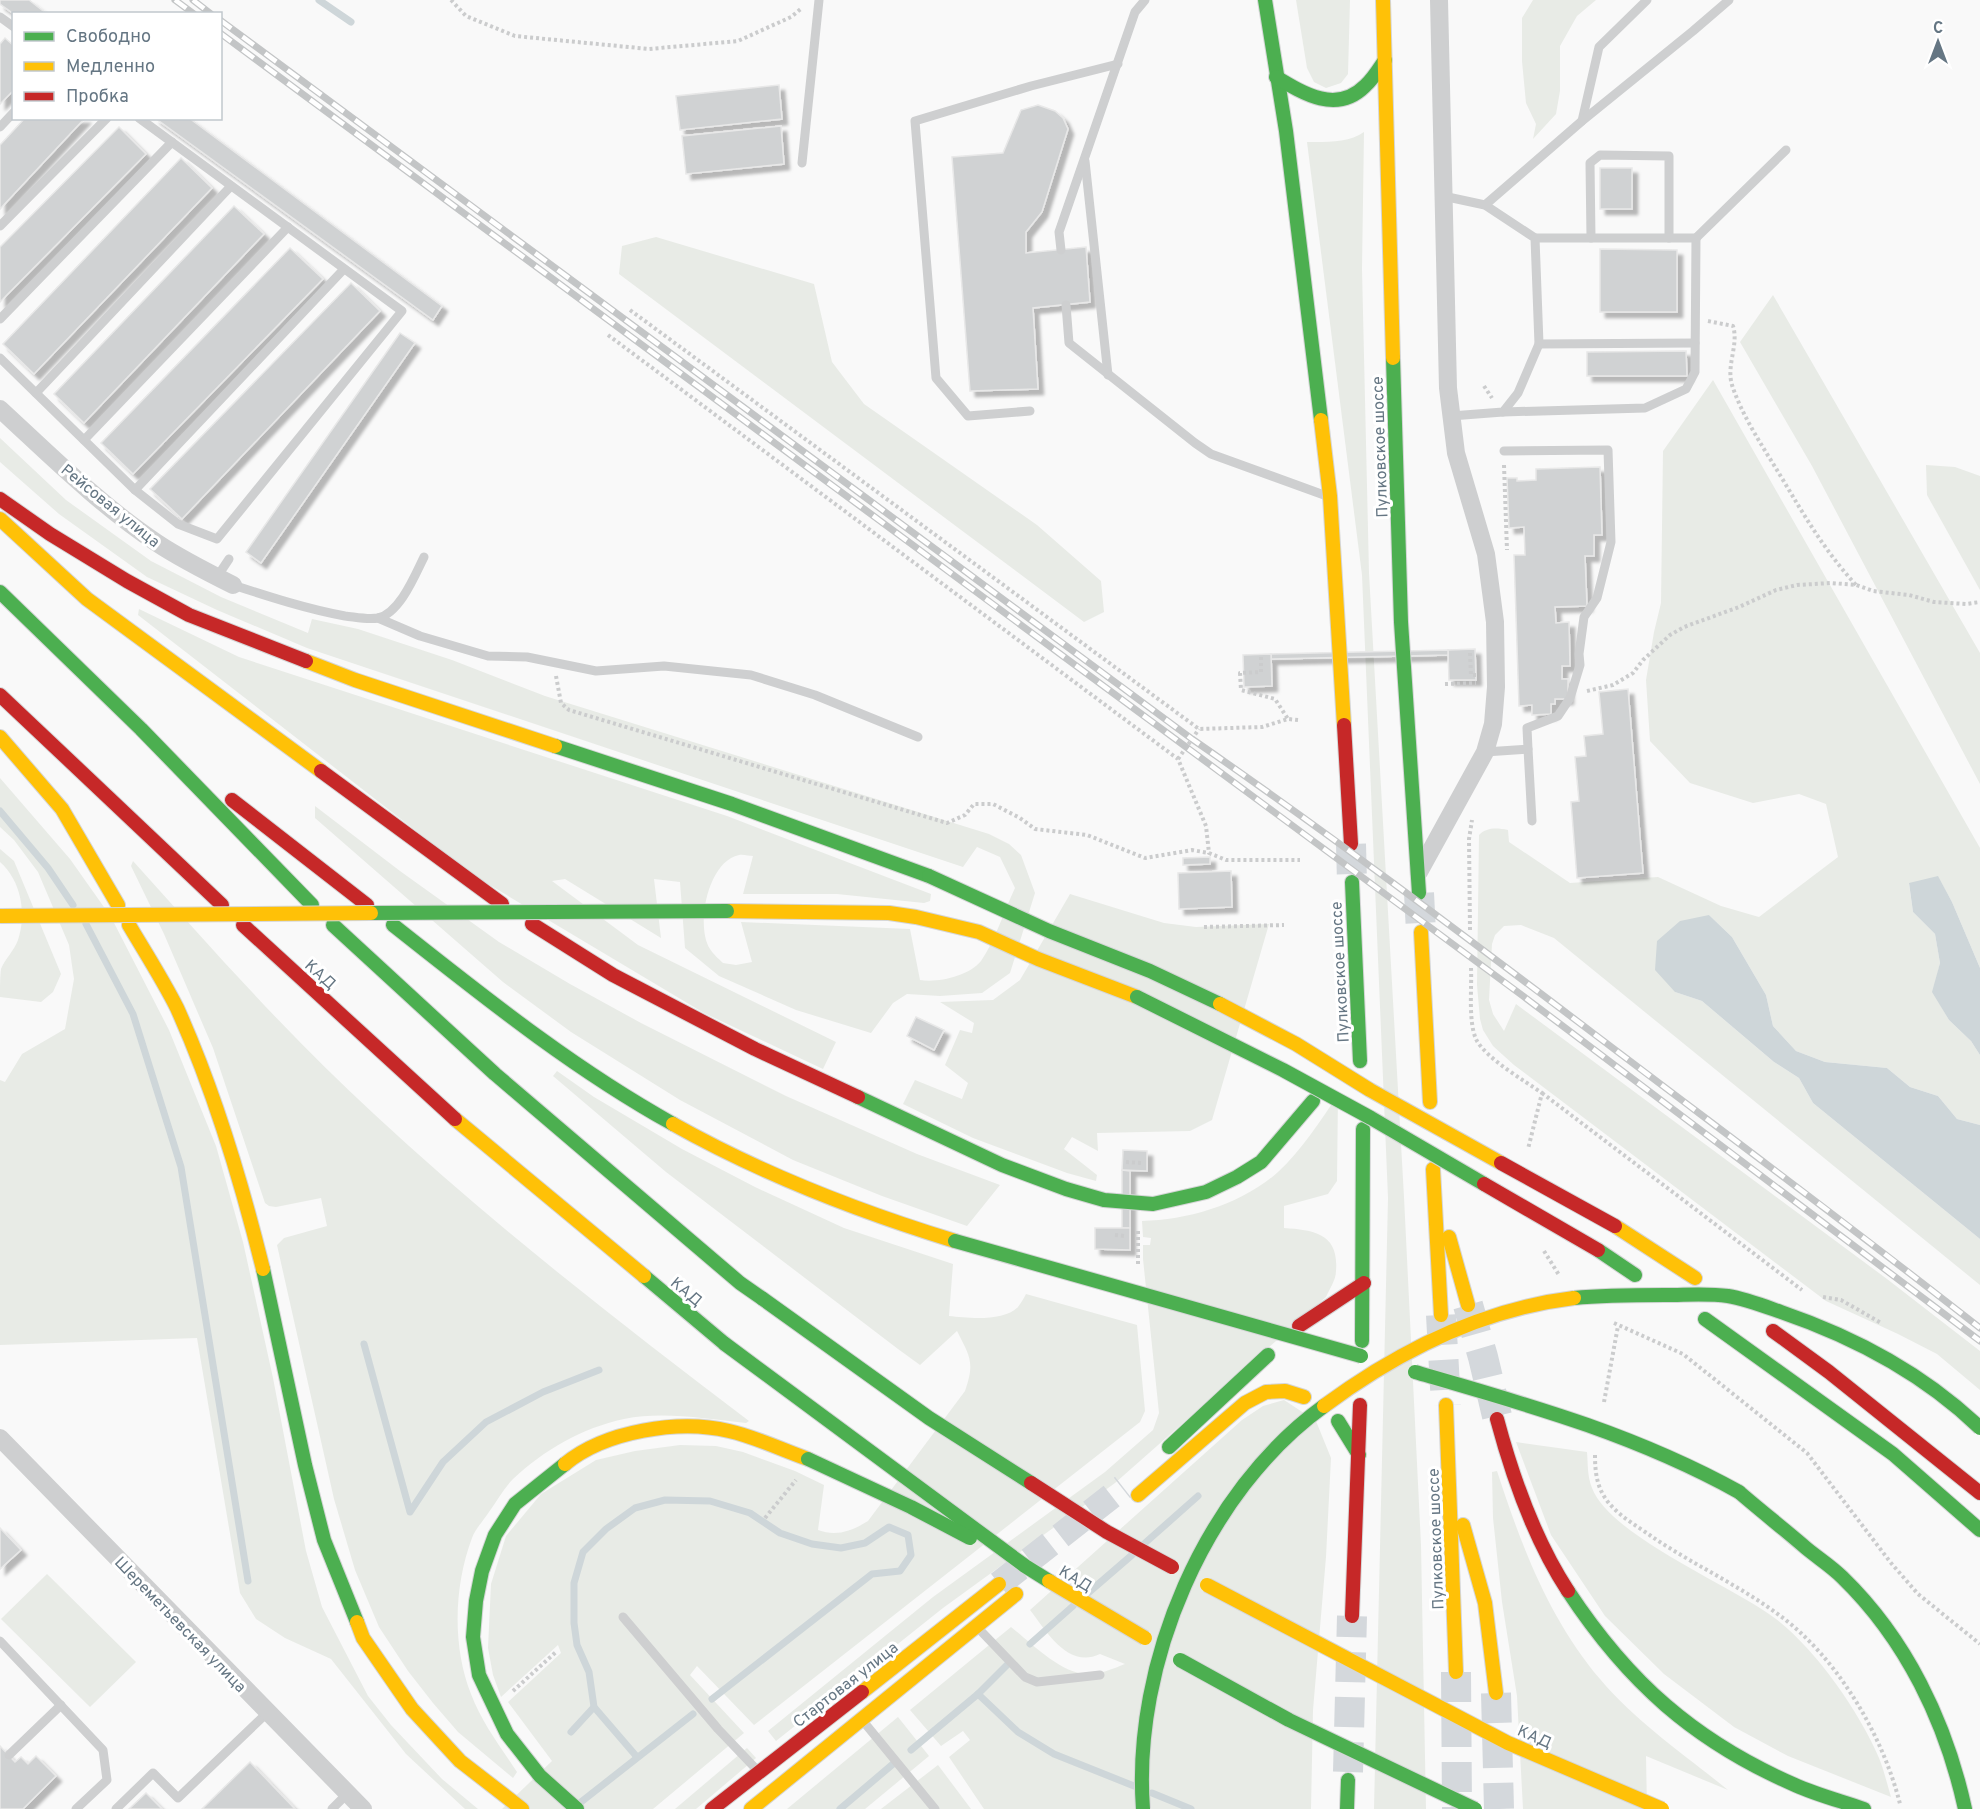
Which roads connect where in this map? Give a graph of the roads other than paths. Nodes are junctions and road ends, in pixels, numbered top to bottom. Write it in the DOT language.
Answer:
graph roads {
  1 [pos="819,0"];
  2 [pos="1145,0"];
  3 [pos="1265,0"];
  4 [pos="1383,0"];
  5 [pos="1439,0"];
  6 [pos="1647,0"];
  7 [pos="1729,0"];
  8 [pos="1384,60"];
  9 [pos="1118,64"];
  10 [pos="1276,77"];
  11 [pos="12,114"];
  12 [pos="105,120"];
  13 [pos="142,120"];
  14 [pos="1582,121"];
  15 [pos="0,127"];
  16 [pos="172,142"];
  17 [pos="1786,150"];
  18 [pos="1085,159"];
  19 [pos="802,162"];
  20 [pos="231,186"];
  21 [pos="1443,196"];
  22 [pos="1485,206"];
  23 [pos="0,226"];
  24 [pos="288,228"];
  25 [pos="1535,238"];
  26 [pos="1591,238"];
  27 [pos="1669,238"];
  28 [pos="1696,238"];
  29 [pos="1061,250"];
  30 [pos="344,269"];
  31 [pos="1066,304"];
  32 [pos="0,319"];
  33 [pos="1695,343"];
  34 [pos="1539,344"];
  35 [pos="0,358"];
  36 [pos="1108,375"];
  37 [pos="36,393"];
  38 [pos="0,409"];
  39 [pos="1030,411"];
  40 [pos="1503,412"];
  41 [pos="1451,416"];
  42 [pos="84,440"];
  43 [pos="1504,451"];
  44 [pos="135,490"];
  45 [pos="1330,496"];
  46 [pos="0,499"];
  47 [pos="0,519"];
  48 [pos="424,557"];
  49 [pos="229,559"];
  50 [pos="225,581"];
  51 [pos="0,592"];
  52 [pos="378,618"];
  53 [pos="0,695"];
  54 [pos="141,729"];
  55 [pos="918,736"];
  56 [pos="0,737"];
  57 [pos="1528,749"];
  58 [pos="1485,752"];
  59 [pos="1532,821"];
  60 [pos="1351,844"];
  61 [pos="1418,874"];
  62 [pos="1352,882"];
  63 [pos="1419,893"];
  64 [pos="502,904"];
  65 [pos="118,905"];
  66 [pos="222,905"];
  67 [pos="312,905"];
  68 [pos="367,905"];
  69 [pos="0,916"];
  70 [pos="532,924"];
  71 [pos="129,925"];
  72 [pos="243,925"];
  73 [pos="333,925"];
  74 [pos="393,925"];
  75 [pos="1421,932"];
  76 [pos="1359,1038"];
  77 [pos="1347,1054"];
  78 [pos="1360,1061"];
  79 [pos="1313,1101"];
  80 [pos="1430,1102"];
  81 [pos="1363,1129"];
  82 [pos="1635,1275"];
  83 [pos="1695,1278"];
  84 [pos="1364,1283"];
  85 [pos="1468,1305"];
  86 [pos="1441,1315"];
  87 [pos="1705,1319"];
  88 [pos="1299,1326"];
  89 [pos="1773,1331"];
  90 [pos="1362,1341"];
  91 [pos="1268,1355"];
  92 [pos="1361,1356"];
  93 [pos="1415,1371"];
  94 [pos="1304,1397"];
  95 [pos="1360,1405"];
  96 [pos="1446,1405"];
  97 [pos="1497,1419"];
  98 [pos="1338,1421"];
  99 [pos="1980,1428"];
  100 [pos="0,1438"];
  101 [pos="1163,1453"];
  102 [pos="1359,1455"];
  103 [pos="1449,1472"];
  104 [pos="1980,1493"];
  105 [pos="1138,1495"];
  106 [pos="1980,1530"];
  107 [pos="1025,1566"];
  108 [pos="1172,1567"];
  109 [pos="999,1584"];
  110 [pos="1207,1585"];
  111 [pos="1016,1594"];
  112 [pos="1352,1616"];
  113 [pos="623,1617"];
  114 [pos="976,1626"];
  115 [pos="1145,1638"];
  116 [pos="0,1641"];
  117 [pos="1180,1660"];
  118 [pos="1456,1672"];
  119 [pos="1100,1675"];
  120 [pos="1496,1693"];
  121 [pos="61,1705"];
  122 [pos="268,1713"];
  123 [pos="862,1719"];
  124 [pos="9,1755"];
  125 [pos="759,1772"];
  126 [pos="1348,1780"];
  127 [pos="348,1793"];
  128 [pos="76,1809"];
  129 [pos="116,1809"];
  130 [pos="332,1809"];
  131 [pos="363,1809"];
  132 [pos="522,1809"];
  133 [pos="577,1809"];
  134 [pos="712,1809"];
  135 [pos="751,1809"];
  136 [pos="935,1809"];
  137 [pos="1143,1809"];
  138 [pos="1347,1809"];
  139 [pos="1475,1809"];
  140 [pos="1662,1809"];
  141 [pos="1864,1809"];
  142 [pos="1965,1809"];
  1 -- 19 [label="lane"];
  2 -- 9 [label="lane"];
  3 -- 10 [label="main road"];
  4 -- 8 [label="main road, Пулковское шоссе"];
  5 -- 21 [label="street"];
  6 -- 14 [label="lane"];
  7 -- 14 [label="lane"];
  8 -- 10 [label="main road"];
  8 -- 61 [label="main road, Пулковское шоссе"];
  9 -- 18 [label="lane"];
  9 -- 39 [label="lane"];
  10 -- 45 [label="main road"];
  11 -- 15 [label="lane"];
  12 -- 23 [label="lane"];
  13 -- 16 [label="lane"];
  14 -- 22 [label="lane"];
  16 -- 20 [label="lane"];
  16 -- 32 [label="lane"];
  17 -- 28 [label="lane"];
  18 -- 29 [label="lane"];
  18 -- 36 [label="lane"];
  20 -- 24 [label="lane"];
  20 -- 37 [label="lane"];
  21 -- 22 [label="lane"];
  21 -- 41 [label="street"];
  22 -- 25 [label="lane"];
  24 -- 30 [label="lane"];
  24 -- 42 [label="lane"];
  25 -- 26 [label="lane"];
  25 -- 34 [label="lane"];
  26 -- 27 [label="lane"];
  26 -- 27 [label="lane"];
  27 -- 28 [label="lane"];
  28 -- 33 [label="lane"];
  30 -- 44 [label="lane"];
  30 -- 44 [label="lane"];
  31 -- 36 [label="lane"];
  33 -- 34 [label="lane"];
  33 -- 40 [label="lane"];
  34 -- 40 [label="lane"];
  35 -- 37 [label="lane"];
  36 -- 45 [label="lane"];
  37 -- 42 [label="lane"];
  38 -- 50 [label="street, Рейсовая улица"];
  40 -- 41 [label="lane"];
  41 -- 58 [label="street"];
  42 -- 44 [label="lane"];
  43 -- 57 [label="lane"];
  45 -- 60 [label="main road"];
  46 -- 83 [label="main road, bridge"];
  47 -- 64 [label="main road"];
  48 -- 52 [label="lane"];
  49 -- 50 [label="lane"];
  50 -- 52 [label="lane"];
  51 -- 54 [label="main road"];
  52 -- 55 [label="lane"];
  53 -- 66 [label="main road"];
  54 -- 67 [label="main road"];
  54 -- 68 [label="main road"];
  56 -- 65 [label="main road"];
  57 -- 58 [label="lane"];
  57 -- 59 [label="lane"];
  58 -- 61 [label="street"];
  61 -- 63 [label="main road, Пулковское шоссе"];
  62 -- 76 [label="main road, Пулковское шоссе"];
  69 -- 82 [label="main road, bridge"];
  70 -- 79 [label="main road"];
  71 -- 132 [label="main road"];
  72 -- 107 [label="main road, КАД, bridge"];
  73 -- 108 [label="main road, bridge"];
  74 -- 92 [label="main road, bridge"];
  75 -- 80 [label="main road"];
  76 -- 77 [label="main road"];
  76 -- 78 [label="main road, Пулковское шоссе"];
  81 -- 84 [label="main road"];
  84 -- 88 [label="main road"];
  84 -- 90 [label="main road"];
  85 -- 86 [label="main road"];
  87 -- 106 [label="main road"];
  89 -- 104 [label="main road"];
  91 -- 101 [label="main road"];
  93 -- 142 [label="main road, bridge"];
  94 -- 105 [label="main road"];
  95 -- 102 [label="main road"];
  96 -- 103 [label="main road, Пулковское шоссе"];
  97 -- 141 [label="main road"];
  98 -- 102 [label="main road"];
  99 -- 137 [label="main road, bridge"];
  100 -- 122 [label="street, Шереметьевская улица"];
  102 -- 112 [label="main road"];
  103 -- 118 [label="main road, Пулковское шоссе"];
  103 -- 120 [label="main road"];
  107 -- 115 [label="main road, КАД, bridge"];
  107 -- 133 [label="main road, bridge"];
  109 -- 125 [label="main road, Стартовая улица"];
  110 -- 140 [label="main road, КАД, bridge"];
  111 -- 114 [label="main road"];
  113 -- 125 [label="lane"];
  114 -- 119 [label="lane"];
  114 -- 123 [label="main road"];
  116 -- 121 [label="lane"];
  117 -- 139 [label="main road, bridge"];
  121 -- 124 [label="lane"];
  121 -- 128 [label="lane"];
  122 -- 127 [label="street, Шереметьевская улица"];
  122 -- 129 [label="lane"];
  123 -- 135 [label="main road"];
  123 -- 136 [label="lane"];
  125 -- 134 [label="main road, Стартовая улица"];
  126 -- 138 [label="main road"];
  127 -- 130 [label="lane"];
  127 -- 131 [label="street, Шереметьевская улица"];
}
